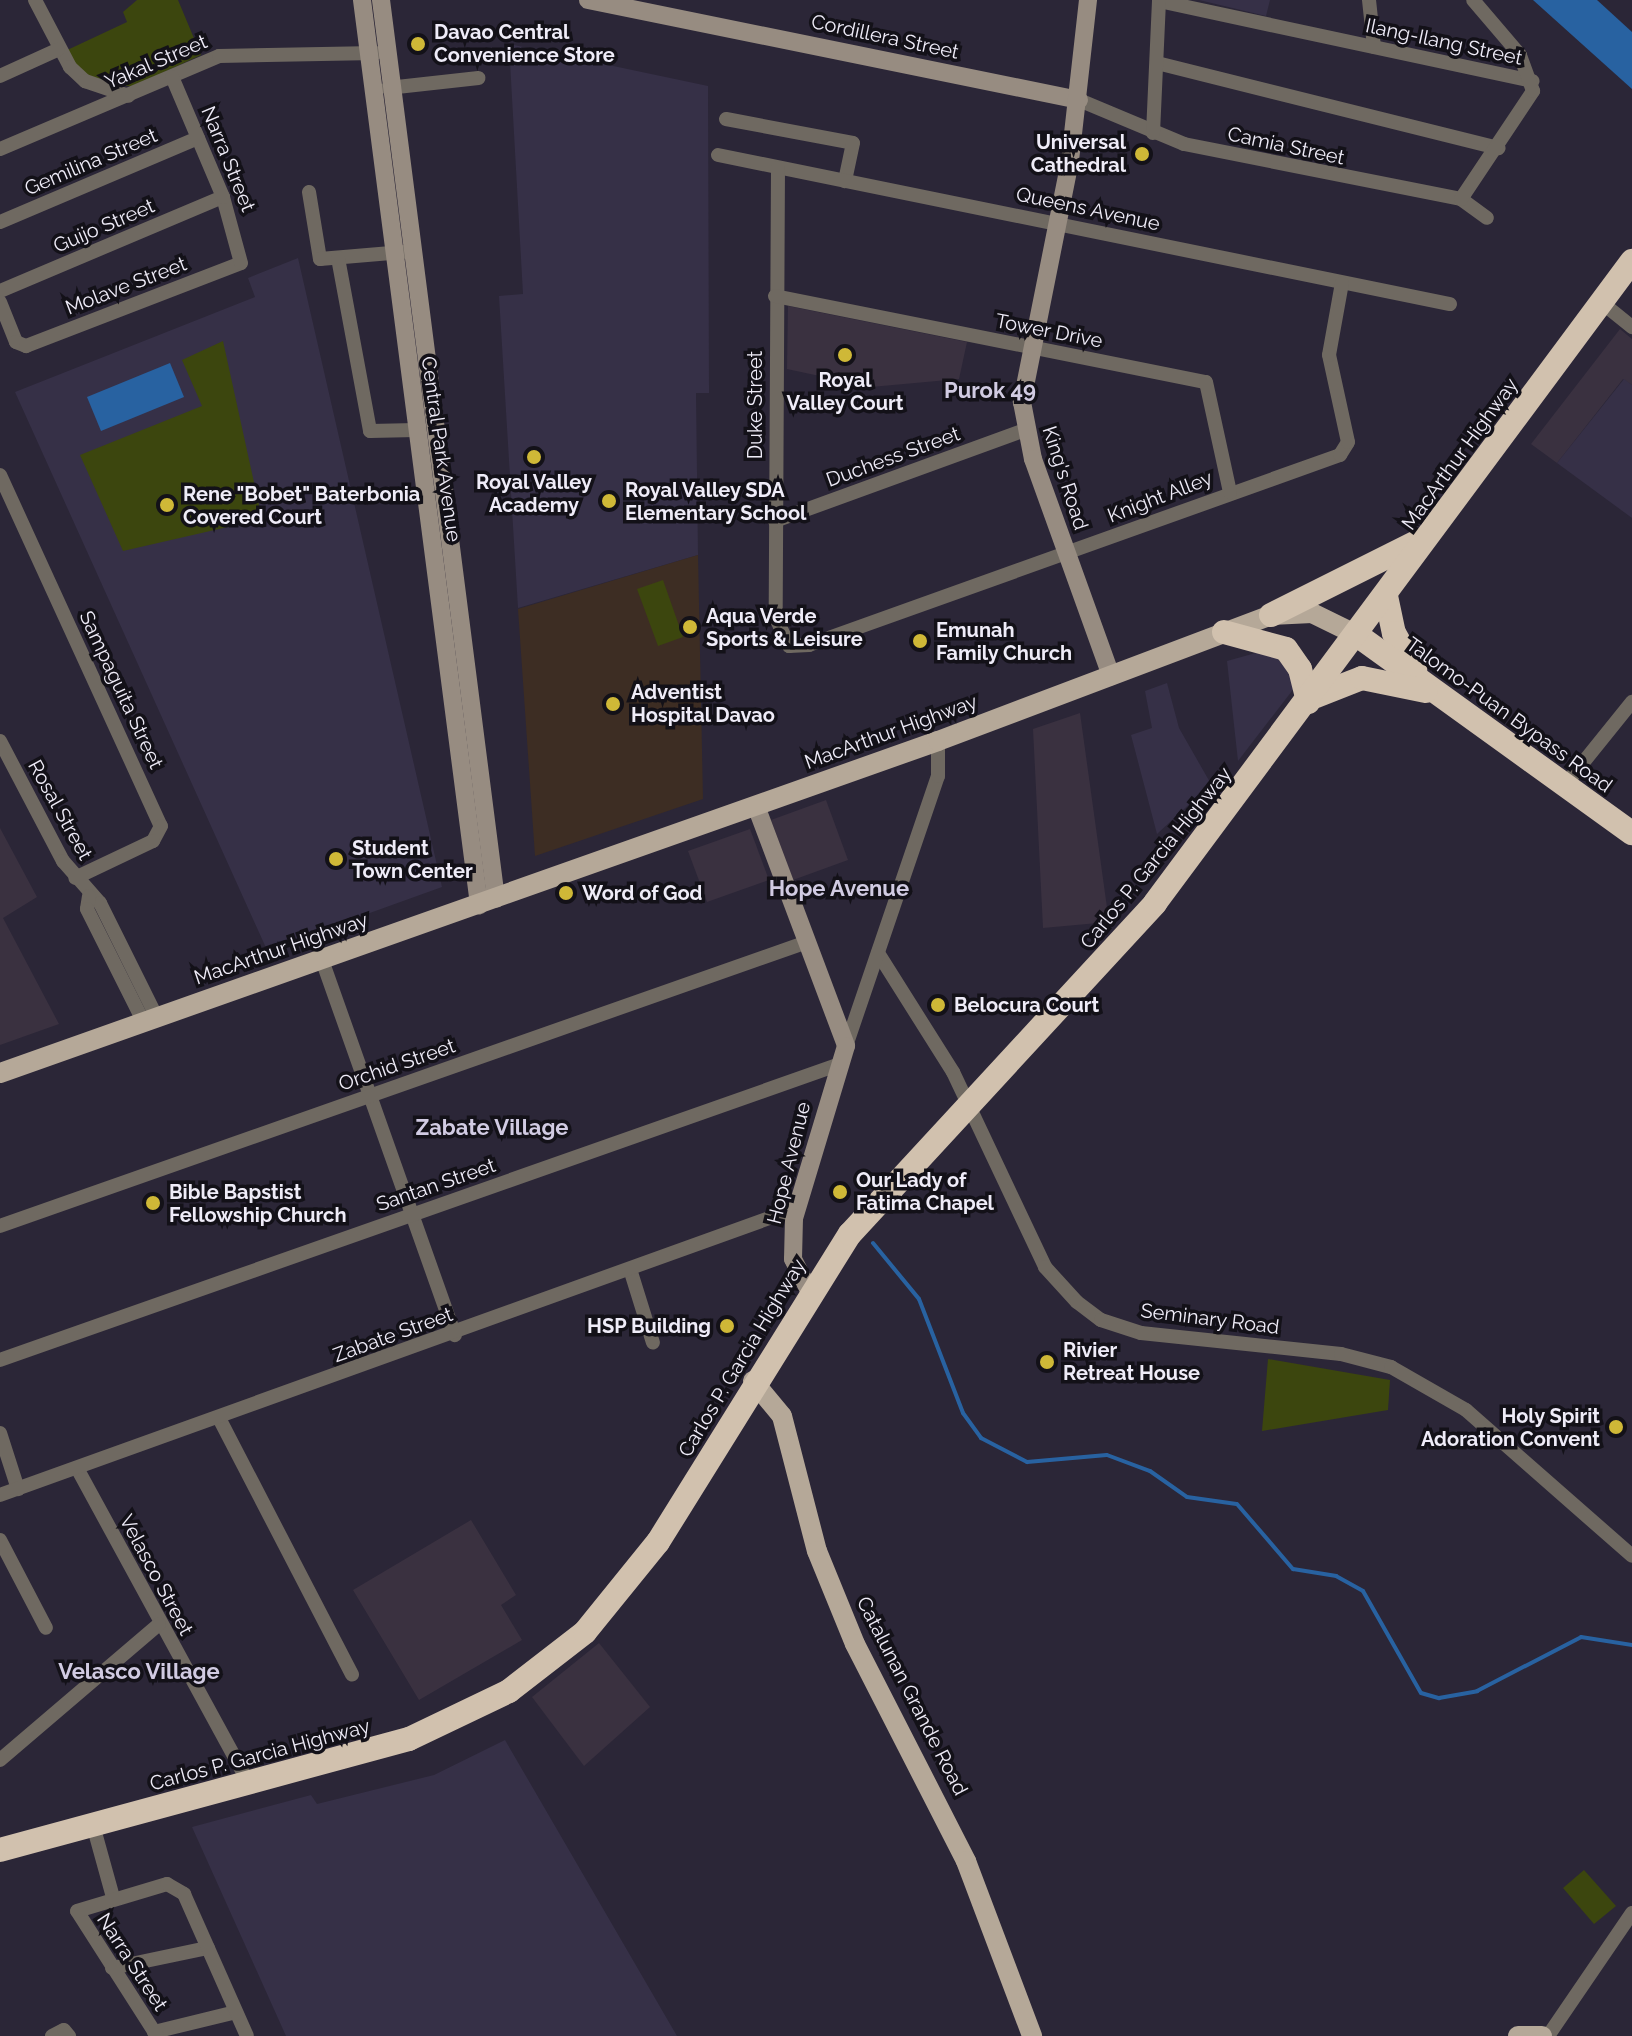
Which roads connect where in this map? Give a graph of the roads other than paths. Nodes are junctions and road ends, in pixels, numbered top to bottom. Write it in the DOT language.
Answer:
graph roads {
  1 [pos="35,0"];
  2 [pos="362,0"];
  3 [pos="381,0"];
  4 [pos="588,0"];
  5 [pos="1088,0"];
  6 [pos="1159,0"];
  7 [pos="1369,0"];
  8 [pos="1473,0"];
  9 [pos="1374,47"];
  10 [pos="57,50"];
  11 [pos="375,52"];
  12 [pos="1157,63"];
  13 [pos="0,76"];
  14 [pos="172,77"];
  15 [pos="478,78"];
  16 [pos="1533,81"];
  17 [pos="388,88"];
  18 [pos="129,96"];
  19 [pos="1079,100"];
  20 [pos="726,119"];
  21 [pos="1153,133"];
  22 [pos="198,138"];
  23 [pos="1499,148"];
  24 [pos="0,149"];
  25 [pos="718,155"];
  26 [pos="778,168"];
  27 [pos="845,181"];
  28 [pos="309,192"];
  29 [pos="223,197"];
  30 [pos="1461,199"];
  31 [pos="1487,218"];
  32 [pos="0,222"];
  33 [pos="1059,222"];
  34 [pos="401,252"];
  35 [pos="244,258"];
  36 [pos="338,258"];
  37 [pos="1632,261"];
  38 [pos="1342,283"];
  39 [pos="0,291"];
  40 [pos="775,296"];
  41 [pos="0,302"];
  42 [pos="1601,302"];
  43 [pos="1450,304"];
  44 [pos="1632,327"];
  45 [pos="1032,348"];
  46 [pos="416,430"];
  47 [pos="1025,430"];
  48 [pos="0,475"];
  49 [pos="1230,492"];
  50 [pos="775,521"];
  51 [pos="1430,535"];
  52 [pos="1067,553"];
  53 [pos="447,595"];
  54 [pos="1386,596"];
  55 [pos="1271,615"];
  56 [pos="1224,632"];
  57 [pos="1357,635"];
  58 [pos="782,641"];
  59 [pos="1111,676"];
  60 [pos="1423,682"];
  61 [pos="1444,697"];
  62 [pos="1308,702"];
  63 [pos="1632,702"];
  64 [pos="0,741"];
  65 [pos="938,741"];
  66 [pos="1565,785"];
  67 [pos="756,806"];
  68 [pos="1632,833"];
  69 [pos="75,878"];
  70 [pos="487,902"];
  71 [pos="807,942"];
  72 [pos="878,953"];
  73 [pos="322,960"];
  74 [pos="150,1021"];
  75 [pos="843,1055"];
  76 [pos="0,1073"];
  77 [pos="370,1096"];
  78 [pos="969,1105"];
  79 [pos="797,1208"];
  80 [pos="412,1215"];
  81 [pos="0,1226"];
  82 [pos="630,1269"];
  83 [pos="809,1290"];
  84 [pos="455,1335"];
  85 [pos="653,1343"];
  86 [pos="0,1360"];
  87 [pos="753,1381"];
  88 [pos="219,1418"];
  89 [pos="0,1433"];
  90 [pos="77,1468"];
  91 [pos="18,1489"];
  92 [pos="0,1495"];
  93 [pos="0,1540"];
  94 [pos="1632,1556"];
  95 [pos="159,1624"];
  96 [pos="46,1628"];
  97 [pos="352,1675"];
  98 [pos="0,1760"];
  99 [pos="249,1784"];
  100 [pos="93,1825"];
  101 [pos="0,1850"];
  102 [pos="113,1897"];
  103 [pos="1632,1913"];
  104 [pos="208,1948"];
  105 [pos="112,1968"];
  106 [pos="236,2012"];
  107 [pos="155,2034"];
  108 [pos="247,2036"];
  109 [pos="1032,2036"];
  110 [pos="1518,2036"];
  111 [pos="1545,2036"];
  1 -- 10 [label="street"];
  2 -- 11 [label="street, Central Park Avenue"];
  3 -- 11 [label="street, Central Park Avenue"];
  4 -- 19 [label="street, Cordillera Street"];
  5 -- 19 [label="street, King's Road"];
  6 -- 9 [label="street, Ilang-Ilang Street"];
  6 -- 12 [label="street"];
  7 -- 9 [label="street"];
  8 -- 16 [label="street"];
  9 -- 16 [label="street, Ilang-Ilang Street"];
  10 -- 13 [label="street"];
  10 -- 18 [label="street"];
  11 -- 14 [label="street, Yakal Street"];
  11 -- 17 [label="street, Central Park Avenue"];
  11 -- 34 [label="street, Central Park Avenue"];
  12 -- 21 [label="street"];
  12 -- 23 [label="street"];
  14 -- 18 [label="street, Yakal Street"];
  14 -- 22 [label="street, Narra Street"];
  15 -- 17 [label="street"];
  16 -- 23 [label="street"];
  17 -- 34 [label="street, Central Park Avenue"];
  18 -- 24 [label="street, Yakal Street"];
  19 -- 21 [label="street, Camia Street"];
  19 -- 33 [label="street, King's Road"];
  20 -- 27 [label="street"];
  21 -- 30 [label="street, Camia Street"];
  22 -- 29 [label="street, Narra Street"];
  22 -- 32 [label="street, Gemilina Street"];
  23 -- 30 [label="street"];
  25 -- 26 [label="street, Queens Avenue"];
  26 -- 27 [label="street, Queens Avenue"];
  26 -- 40 [label="street, Duke Street"];
  27 -- 33 [label="street, Queens Avenue"];
  28 -- 36 [label="street"];
  29 -- 35 [label="street, Narra Street"];
  29 -- 39 [label="street, Guijo Street"];
  30 -- 31 [label="street, Camia Street"];
  33 -- 38 [label="street, Queens Avenue"];
  33 -- 45 [label="street, King's Road"];
  34 -- 36 [label="street"];
  34 -- 46 [label="street, Central Park Avenue"];
  34 -- 53 [label="street, Central Park Avenue"];
  35 -- 41 [label="street, Molave Street"];
  36 -- 46 [label="street"];
  37 -- 42 [label="highway, MacArthur Highway"];
  38 -- 43 [label="street, Queens Avenue"];
  38 -- 49 [label="street, Knight Alley"];
  40 -- 45 [label="street, Tower Drive"];
  40 -- 50 [label="street, Duke Street"];
  42 -- 44 [label="street"];
  42 -- 51 [label="highway, MacArthur Highway"];
  45 -- 47 [label="street, King's Road"];
  45 -- 49 [label="street, Tower Drive"];
  46 -- 53 [label="street, Central Park Avenue"];
  47 -- 50 [label="street, Duchess Street"];
  47 -- 52 [label="street, King's Road"];
  48 -- 69 [label="street, Sampaguita Street"];
  49 -- 52 [label="street, Knight Alley"];
  50 -- 58 [label="street, Duke Street"];
  51 -- 54 [label="highway, MacArthur Highway"];
  51 -- 55 [label="highway"];
  52 -- 58 [label="street, Knight Alley"];
  52 -- 59 [label="street, King's Road"];
  53 -- 70 [label="street, Central Park Avenue"];
  54 -- 57 [label="highway, MacArthur Highway"];
  54 -- 60 [label="highway"];
  55 -- 56 [label="main road, MacArthur Highway"];
  55 -- 57 [label="main road, MacArthur Highway"];
  56 -- 59 [label="main road, MacArthur Highway"];
  56 -- 62 [label="highway"];
  57 -- 60 [label="highway, Talomo-Puan Bypass Road"];
  57 -- 62 [label="highway, Carlos P. Garcia Highway"];
  59 -- 65 [label="main road, MacArthur Highway"];
  60 -- 61 [label="highway, Talomo-Puan Bypass Road"];
  61 -- 62 [label="highway"];
  61 -- 66 [label="highway, Talomo-Puan Bypass Road"];
  62 -- 78 [label="highway, Carlos P. Garcia Highway"];
  63 -- 66 [label="street"];
  64 -- 69 [label="street, Rosal Street"];
  65 -- 67 [label="main road, MacArthur Highway"];
  65 -- 72 [label="street, Hope Avenue"];
  66 -- 68 [label="highway, Talomo-Puan Bypass Road"];
  67 -- 70 [label="main road, MacArthur Highway"];
  67 -- 71 [label="street"];
  69 -- 74 [label="street, Rosal Street"];
  70 -- 73 [label="main road, MacArthur Highway"];
  71 -- 75 [label="street"];
  71 -- 77 [label="street, Orchid Street"];
  72 -- 75 [label="street, Hope Avenue"];
  72 -- 78 [label="street, Seminary Road"];
  73 -- 74 [label="main road, MacArthur Highway"];
  73 -- 77 [label="street"];
  74 -- 76 [label="main road, MacArthur Highway"];
  75 -- 79 [label="street, Hope Avenue"];
  75 -- 80 [label="street, Santan Street"];
  77 -- 80 [label="street"];
  77 -- 81 [label="street, Orchid Street"];
  78 -- 83 [label="highway, Carlos P. Garcia Highway"];
  78 -- 94 [label="street, Seminary Road"];
  79 -- 82 [label="street, Zabate Street"];
  79 -- 83 [label="street, Hope Avenue"];
  80 -- 84 [label="street"];
  80 -- 86 [label="street, Santan Street"];
  82 -- 84 [label="street, Zabate Street"];
  82 -- 85 [label="street"];
  83 -- 87 [label="highway, Carlos P. Garcia Highway"];
  84 -- 88 [label="street, Zabate Street"];
  87 -- 99 [label="highway, Carlos P. Garcia Highway"];
  87 -- 109 [label="main road, Catalunan Grande Road"];
  88 -- 90 [label="street, Zabate Street"];
  88 -- 97 [label="street"];
  89 -- 91 [label="street"];
  90 -- 91 [label="street, Zabate Street"];
  90 -- 95 [label="street, Velasco Street"];
  91 -- 92 [label="street, Zabate Street"];
  93 -- 96 [label="street"];
  95 -- 98 [label="street"];
  95 -- 99 [label="street, Velasco Street"];
  99 -- 100 [label="highway, Carlos P. Garcia Highway"];
  100 -- 101 [label="highway, Carlos P. Garcia Highway"];
  100 -- 102 [label="street"];
  102 -- 104 [label="street"];
  102 -- 105 [label="street, Narra Street"];
  103 -- 111 [label="street"];
  104 -- 105 [label="street"];
  104 -- 106 [label="street"];
  105 -- 107 [label="street, Narra Street"];
  106 -- 107 [label="street"];
  106 -- 108 [label="street"];
  110 -- 111 [label="main road"];
}
